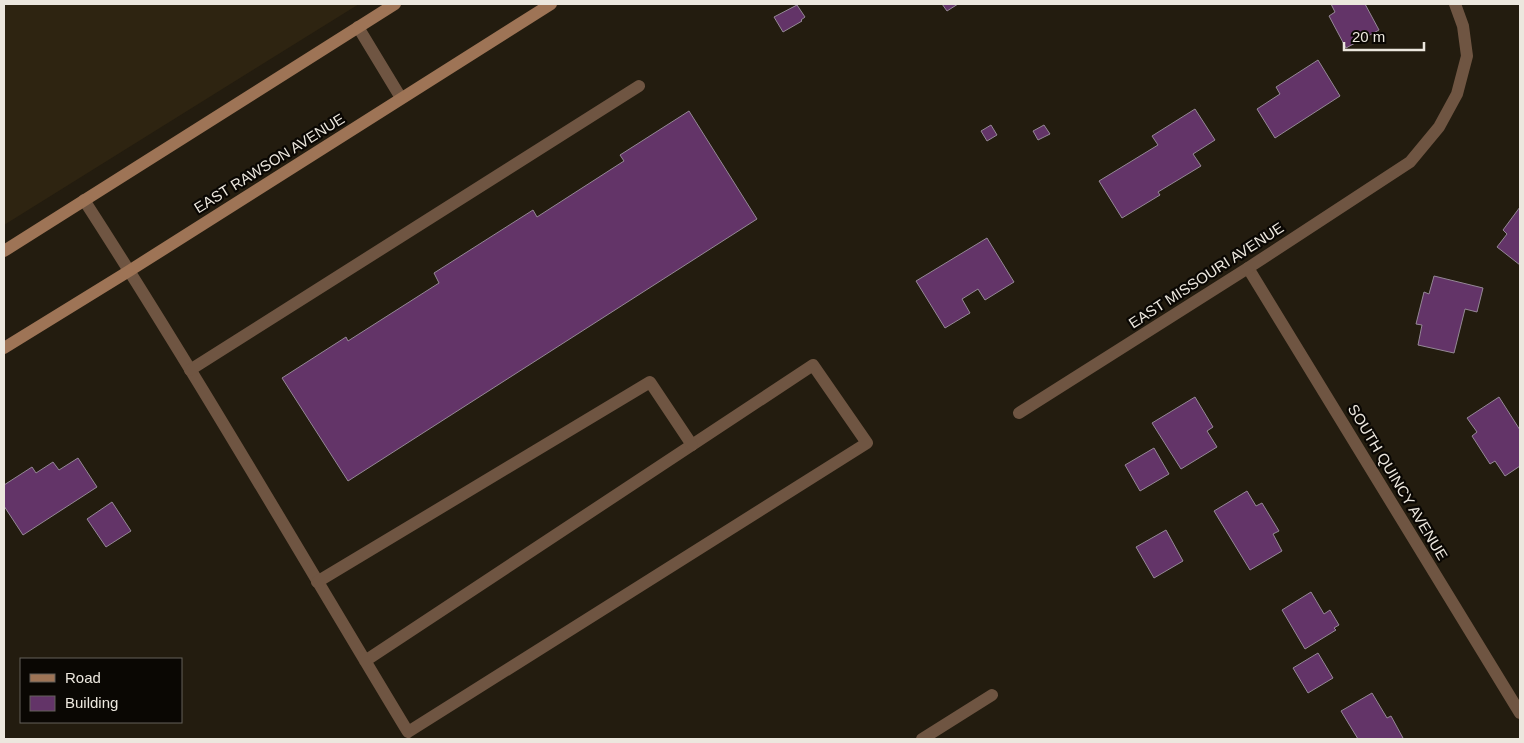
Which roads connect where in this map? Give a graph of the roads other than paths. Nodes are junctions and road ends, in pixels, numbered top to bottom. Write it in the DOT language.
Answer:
graph roads {
  1 [pos="395,4"];
  2 [pos="551,4"];
  3 [pos="1455,4"];
  4 [pos="358,27"];
  5 [pos="640,86"];
  6 [pos="401,98"];
  7 [pos="84,200"];
  8 [pos="4,251"];
  9 [pos="1248,268"];
  10 [pos="129,271"];
  11 [pos="4,348"];
  12 [pos="190,370"];
  13 [pos="1019,413"];
  14 [pos="692,446"];
  15 [pos="317,582"];
  16 [pos="365,661"];
  17 [pos="992,695"];
  18 [pos="1520,713"];
  19 [pos="410,736"];
  20 [pos="922,739"];
  1 -- 4 [label="main road"];
  2 -- 6 [label="main road, EAST RAWSON AVENUE"];
  3 -- 9 [label="street, EAST MISSOURI AVENUE"];
  4 -- 6 [label="street"];
  4 -- 7 [label="main road"];
  5 -- 12 [label="street"];
  6 -- 10 [label="main road, EAST RAWSON AVENUE"];
  7 -- 8 [label="main road"];
  7 -- 10 [label="street"];
  9 -- 13 [label="street, EAST MISSOURI AVENUE"];
  9 -- 18 [label="street, SOUTH QUINCY AVENUE"];
  10 -- 11 [label="main road, EAST RAWSON AVENUE"];
  10 -- 12 [label="street"];
  12 -- 15 [label="street"];
  14 -- 15 [label="street"];
  14 -- 16 [label="street"];
  14 -- 19 [label="street"];
  15 -- 16 [label="street"];
  16 -- 19 [label="street"];
  17 -- 20 [label="street"];
}
